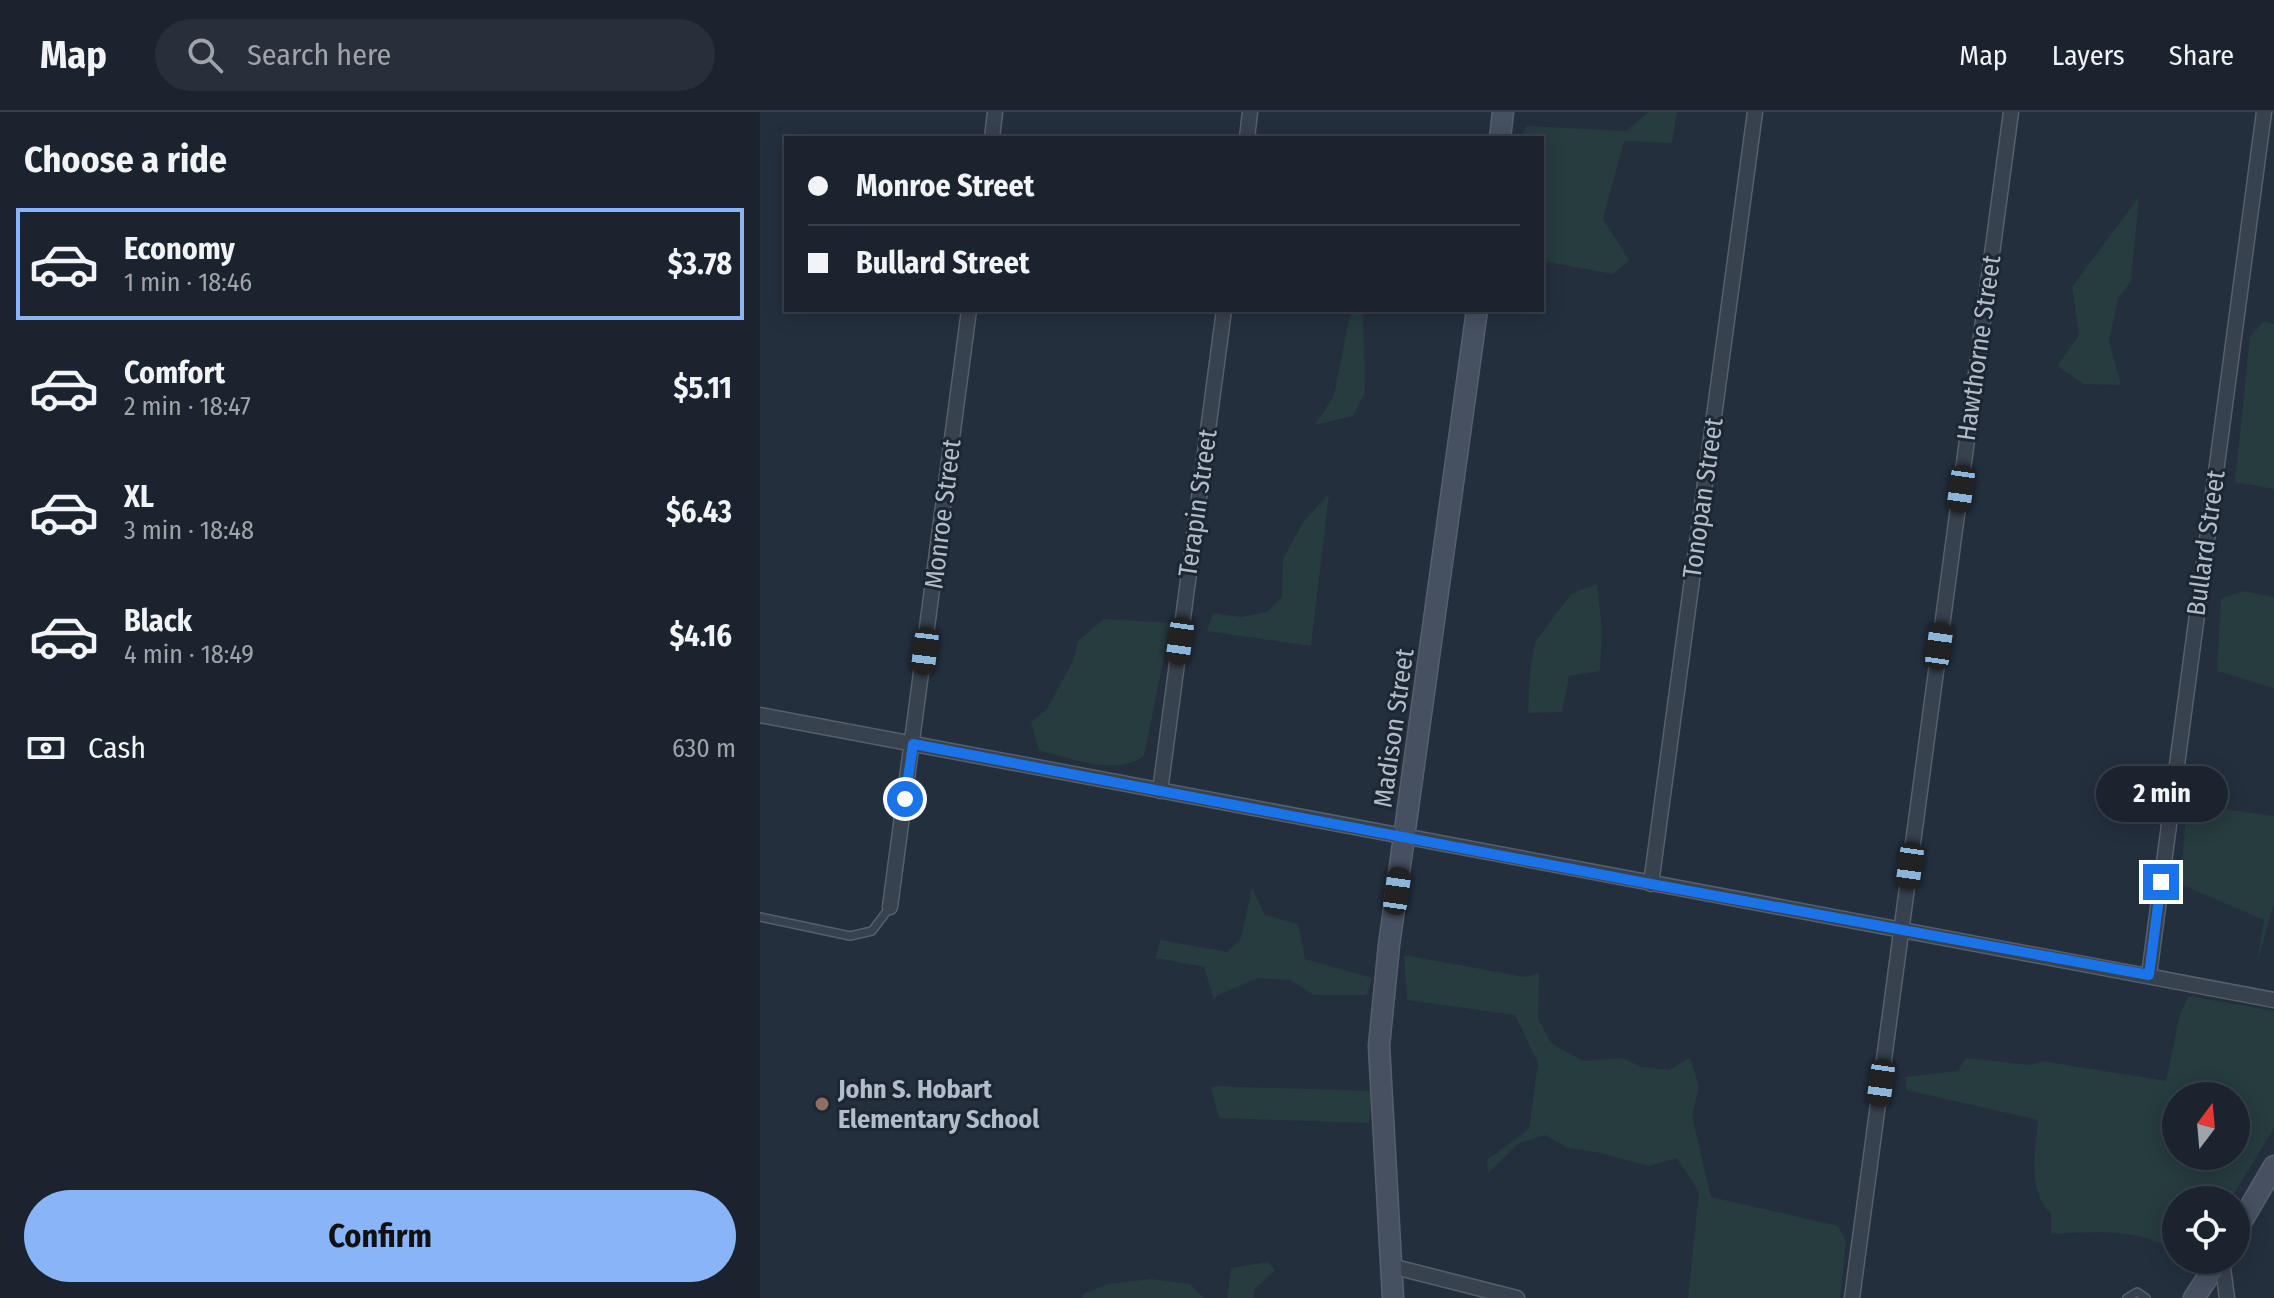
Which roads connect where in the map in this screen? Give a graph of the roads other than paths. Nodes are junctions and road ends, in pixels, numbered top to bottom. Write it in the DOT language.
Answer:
graph roads {
  1 [pos="995,112"];
  2 [pos="1250,112"];
  3 [pos="1503,112"];
  4 [pos="1755,112"];
  5 [pos="2011,112"];
  6 [pos="2264,112"];
  7 [pos="992,136"];
  8 [pos="1247,136"];
  9 [pos="1500,136"];
  10 [pos="969,312"];
  11 [pos="1224,312"];
  12 [pos="1477,312"];
  13 [pos="760,715"];
  14 [pos="913,744"];
  15 [pos="1160,791"];
  16 [pos="1405,837"];
  17 [pos="1651,884"];
  18 [pos="890,907"];
  19 [pos="760,917"];
  20 [pos="1901,929"];
  21 [pos="2149,975"];
  22 [pos="2274,1000"];
  23 [pos="2274,1166"];
  24 [pos="2250,1207"];
  25 [pos="1391,1266"];
  26 [pos="2210,1274"];
  27 [pos="2223,1274"];
  28 [pos="1393,1298"];
  29 [pos="1517,1298"];
  30 [pos="1852,1298"];
  31 [pos="2127,1298"];
  32 [pos="2146,1298"];
  33 [pos="2194,1298"];
  34 [pos="2227,1298"];
  1 -- 7 [label="street"];
  2 -- 8 [label="street"];
  3 -- 9 [label="street"];
  4 -- 17 [label="street, Tonopan Street"];
  5 -- 20 [label="street, Hawthorne Street"];
  6 -- 21 [label="street, Bullard Street"];
  10 -- 14 [label="street, Monroe Street"];
  11 -- 15 [label="street, Terapin Street"];
  12 -- 16 [label="street, Madison Street"];
  13 -- 14 [label="street"];
  14 -- 15 [label="street"];
  14 -- 18 [label="street, Monroe Street"];
  15 -- 16 [label="street"];
  16 -- 17 [label="street"];
  16 -- 25 [label="street, Madison Street"];
  17 -- 20 [label="street"];
  18 -- 19 [label="lane"];
  20 -- 21 [label="street"];
  20 -- 30 [label="street, Hawthorne Street"];
  21 -- 22 [label="street"];
  23 -- 24 [label="street"];
  25 -- 28 [label="street, Madison Street"];
  25 -- 29 [label="street"];
  26 -- 33 [label="street"];
  27 -- 34 [label="street"];
  31 -- 32 [label="lane"];
}
